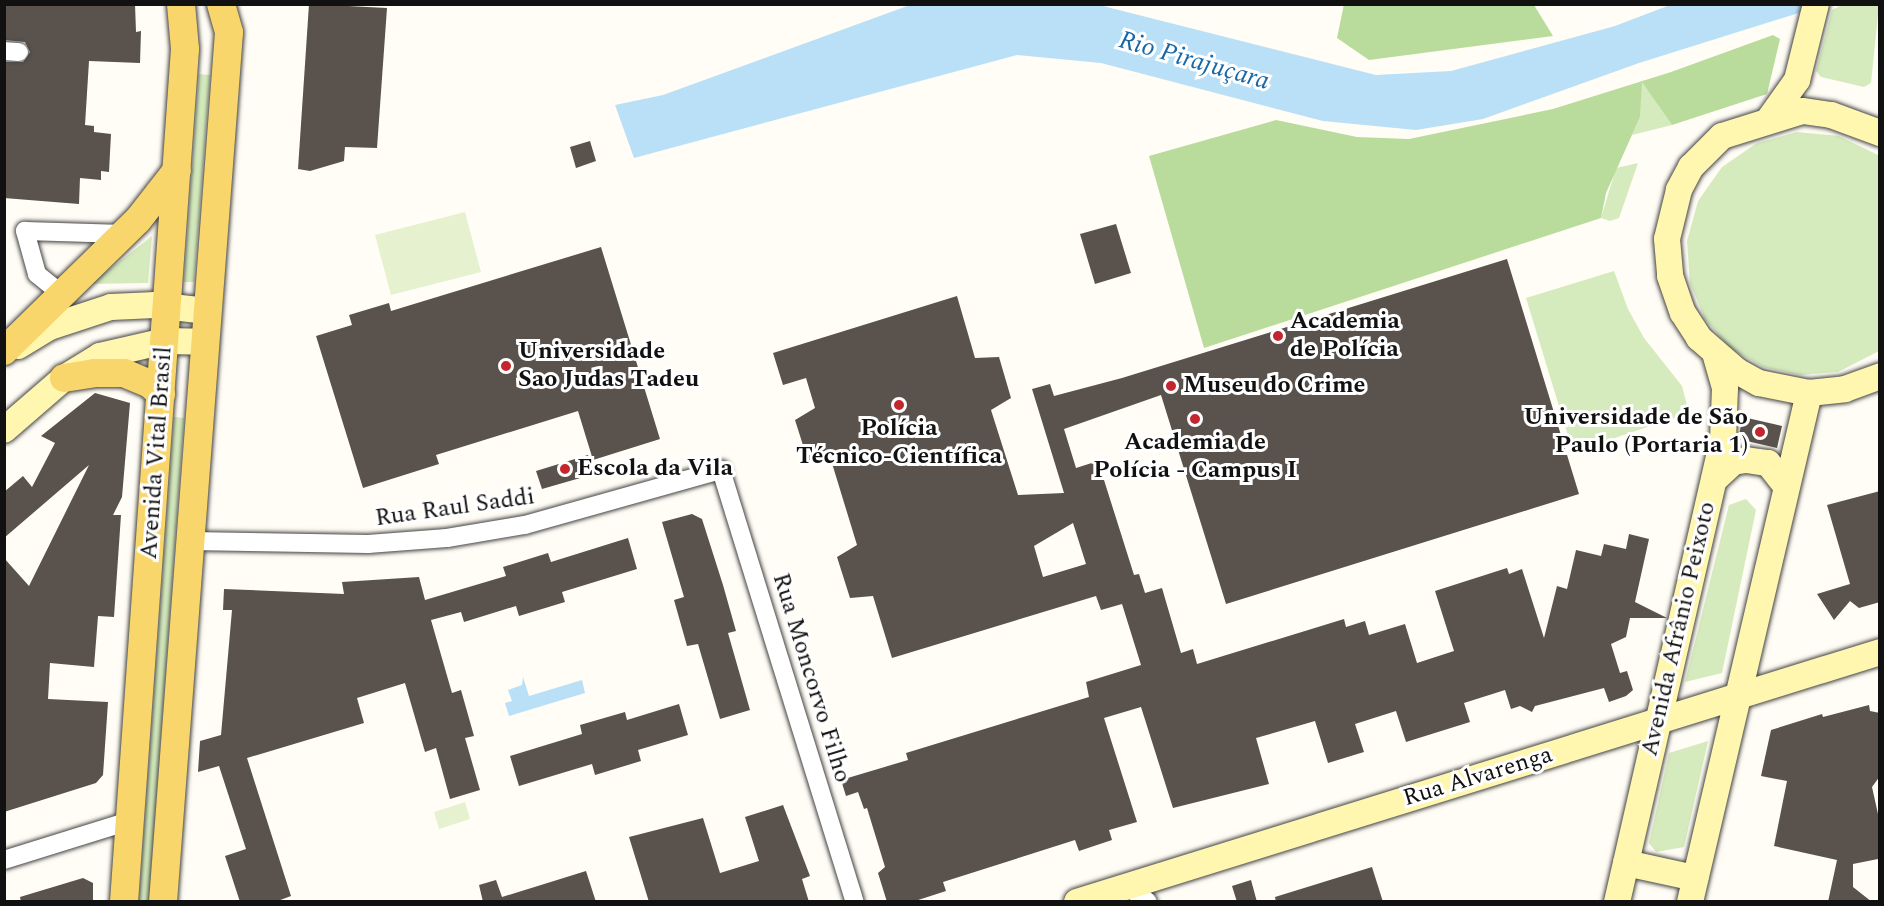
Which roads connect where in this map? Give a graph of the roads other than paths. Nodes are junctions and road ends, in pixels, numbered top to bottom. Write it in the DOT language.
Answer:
graph roads {
  1 [pos="181,4"];
  2 [pos="221,4"];
  3 [pos="234,4"];
  4 [pos="1813,16"];
  5 [pos="228,32"];
  6 [pos="1770,118"];
  7 [pos="1880,133"];
  8 [pos="177,170"];
  9 [pos="124,234"];
  10 [pos="64,296"];
  11 [pos="167,308"];
  12 [pos="207,311"];
  13 [pos="165,341"];
  14 [pos="204,342"];
  15 [pos="4,353"];
  16 [pos="1716,356"];
  17 [pos="1880,376"];
  18 [pos="64,378"];
  19 [pos="1809,393"];
  20 [pos="161,394"];
  21 [pos="4,430"];
  22 [pos="721,470"];
  23 [pos="1714,480"];
  24 [pos="1786,486"];
  25 [pos="190,541"];
  26 [pos="1880,652"];
  27 [pos="1737,696"];
  28 [pos="1658,721"];
  29 [pos="129,821"];
  30 [pos="4,860"];
  31 [pos="1626,863"];
  32 [pos="1127,886"];
  33 [pos="1693,890"];
  34 [pos="124,902"];
  35 [pos="163,902"];
  36 [pos="855,902"];
  37 [pos="1077,902"];
  38 [pos="1148,902"];
  39 [pos="1617,902"];
  1 -- 8 [label="main road, Avenida Vital Brasil"];
  2 -- 5 [label="main road, Avenida Vital Brasil"];
  3 -- 5 [label="street, Avenida Vital Brasil"];
  4 -- 6 [label="main road"];
  5 -- 12 [label="main road, Avenida Vital Brasil"];
  6 -- 7 [label="main road"];
  6 -- 16 [label="main road"];
  8 -- 9 [label="main road"];
  8 -- 11 [label="main road, Avenida Vital Brasil"];
  9 -- 10 [label="main road"];
  9 -- 10 [label="street"];
  10 -- 15 [label="main road"];
  11 -- 12 [label="main road"];
  11 -- 13 [label="main road, Avenida Vital Brasil"];
  11 -- 15 [label="main road"];
  12 -- 14 [label="main road, Avenida Vital Brasil"];
  13 -- 14 [label="main road"];
  13 -- 18 [label="main road"];
  13 -- 20 [label="main road, Avenida Vital Brasil"];
  14 -- 25 [label="main road, Avenida Vital Brasil"];
  16 -- 19 [label="main road"];
  16 -- 23 [label="main road, Avenida Afrânio Peixoto"];
  17 -- 19 [label="main road"];
  18 -- 20 [label="main road"];
  18 -- 21 [label="main road"];
  19 -- 24 [label="main road"];
  20 -- 29 [label="main road, Avenida Vital Brasil"];
  22 -- 25 [label="street, Rua Raul Saddi"];
  22 -- 36 [label="street, Rua Moncorvo Filho"];
  23 -- 24 [label="main road"];
  23 -- 28 [label="main road, Avenida Afrânio Peixoto"];
  24 -- 27 [label="main road"];
  25 -- 35 [label="main road, Avenida Vital Brasil"];
  26 -- 27 [label="main road, Rua Alvarenga"];
  27 -- 28 [label="main road, Rua Alvarenga"];
  27 -- 33 [label="main road"];
  28 -- 31 [label="main road, Avenida Afrânio Peixoto"];
  28 -- 32 [label="main road, Rua Alvarenga"];
  29 -- 30 [label="street"];
  29 -- 34 [label="main road, Avenida Vital Brasil"];
  31 -- 33 [label="main road"];
  31 -- 39 [label="main road, Avenida Afrânio Peixoto"];
  32 -- 37 [label="main road, Rua Alvarenga"];
  32 -- 38 [label="street"];
}
